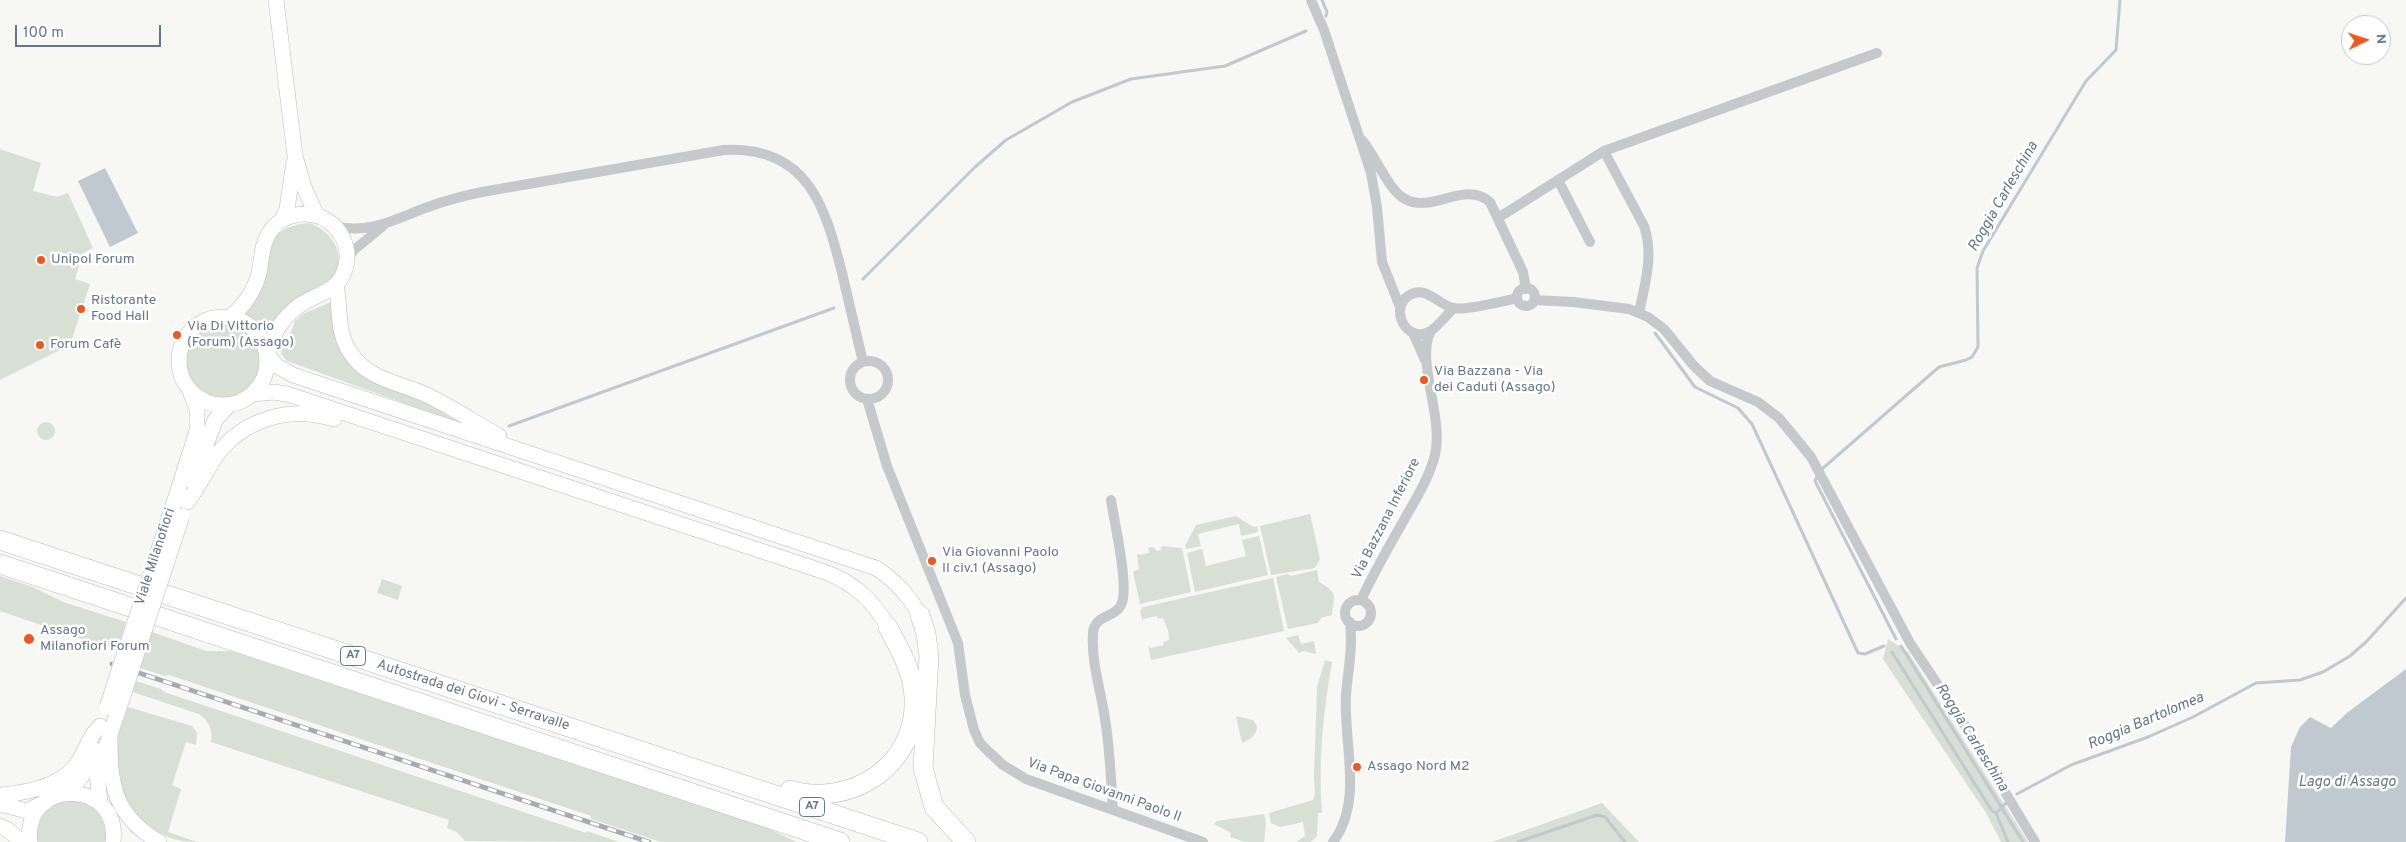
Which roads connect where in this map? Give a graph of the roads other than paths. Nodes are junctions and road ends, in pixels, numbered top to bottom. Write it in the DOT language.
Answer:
graph roads {
  1 [pos="276,0"];
  2 [pos="1310,0"];
  3 [pos="1877,52"];
  4 [pos="1358,135"];
  5 [pos="1604,152"];
  6 [pos="295,156"];
  7 [pos="1558,180"];
  8 [pos="317,216"];
  9 [pos="1498,218"];
  10 [pos="282,220"];
  11 [pos="386,224"];
  12 [pos="334,226"];
  13 [pos="1590,242"];
  14 [pos="347,260"];
  15 [pos="1390,282"];
  16 [pos="336,285"];
  17 [pos="1526,289"];
  18 [pos="1413,294"];
  19 [pos="1517,298"];
  20 [pos="1437,300"];
  21 [pos="1534,300"];
  22 [pos="1400,307"];
  23 [pos="1454,308"];
  24 [pos="1640,313"];
  25 [pos="228,318"];
  26 [pos="1439,322"];
  27 [pos="1431,331"];
  28 [pos="1413,333"];
  29 [pos="267,354"];
  30 [pos="1426,360"];
  31 [pos="864,362"];
  32 [pos="190,389"];
  33 [pos="253,394"];
  34 [pos="867,399"];
  35 [pos="229,405"];
  36 [pos="391,429"];
  37 [pos="526,452"];
  38 [pos="1111,500"];
  39 [pos="180,510"];
  40 [pos="0,540"];
  41 [pos="0,564"];
  42 [pos="1361,600"];
  43 [pos="920,616"];
  44 [pos="1350,622"];
  45 [pos="888,627"];
  46 [pos="577,730"];
  47 [pos="105,731"];
  48 [pos="0,795"];
  49 [pos="50,800"];
  50 [pos="100,803"];
  51 [pos="0,804"];
  52 [pos="742,809"];
  53 [pos="1113,810"];
  54 [pos="110,817"];
  55 [pos="0,826"];
  56 [pos="22,842"];
  57 [pos="30,842"];
  58 [pos="114,842"];
  59 [pos="128,842"];
  60 [pos="158,842"];
  61 [pos="802,842"];
  62 [pos="840,842"];
  63 [pos="918,842"];
  64 [pos="966,842"];
  65 [pos="1203,842"];
  66 [pos="1332,842"];
  67 [pos="2035,842"];
  1 -- 6 [label="main road"];
  2 -- 4 [label="street"];
  3 -- 5 [label="street"];
  4 -- 9 [label="street"];
  4 -- 15 [label="street"];
  5 -- 7 [label="street"];
  5 -- 24 [label="street"];
  6 -- 8 [label="main road"];
  6 -- 10 [label="main road"];
  7 -- 9 [label="street"];
  7 -- 13 [label="street"];
  8 -- 10 [label="main road"];
  8 -- 12 [label="main road"];
  9 -- 17 [label="street"];
  10 -- 25 [label="main road"];
  11 -- 12 [label="street"];
  11 -- 14 [label="street"];
  11 -- 31 [label="street"];
  12 -- 14 [label="main road"];
  14 -- 16 [label="main road"];
  15 -- 18 [label="street"];
  15 -- 22 [label="street"];
  16 -- 29 [label="main road"];
  16 -- 37 [label="main road"];
  17 -- 19 [label="street"];
  17 -- 21 [label="street"];
  18 -- 20 [label="street"];
  18 -- 22 [label="street"];
  19 -- 21 [label="street"];
  19 -- 23 [label="street"];
  20 -- 23 [label="street"];
  20 -- 26 [label="street"];
  21 -- 24 [label="street"];
  22 -- 28 [label="street"];
  23 -- 26 [label="street"];
  24 -- 67 [label="street"];
  25 -- 29 [label="main road"];
  25 -- 32 [label="main road"];
  26 -- 27 [label="street"];
  27 -- 28 [label="street"];
  27 -- 30 [label="street, Via Bazzana Inferiore"];
  28 -- 30 [label="street, Via Bazzana Inferiore"];
  29 -- 33 [label="main road"];
  29 -- 37 [label="main road"];
  30 -- 42 [label="street, Via Bazzana Inferiore"];
  31 -- 34 [label="street"];
  31 -- 34 [label="street"];
  32 -- 35 [label="main road"];
  32 -- 39 [label="main road, Viale Milanofiori"];
  33 -- 35 [label="main road"];
  33 -- 36 [label="main road"];
  34 -- 53 [label="street, Via Papa Giovanni Paolo II"];
  35 -- 39 [label="main road, Viale Milanofiori"];
  36 -- 39 [label="main road"];
  36 -- 45 [label="main road"];
  37 -- 43 [label="main road"];
  38 -- 53 [label="street"];
  39 -- 47 [label="main road, Viale Milanofiori, bridge"];
  40 -- 46 [label="highway, Autostrada dei Giovi - Serravalle / A7"];
  41 -- 52 [label="highway, Autostrada dei Giovi - Serravalle / A7"];
  42 -- 44 [label="street"];
  42 -- 44 [label="street"];
  43 -- 64 [label="highway"];
  44 -- 66 [label="street"];
  45 -- 46 [label="highway"];
  46 -- 63 [label="highway, Autostrada dei Giovi - Serravalle / A7"];
  47 -- 48 [label="main road"];
  47 -- 49 [label="main road, Viale Milanofiori"];
  47 -- 50 [label="main road, Viale Milanofiori"];
  47 -- 60 [label="main road"];
  49 -- 50 [label="main road"];
  49 -- 51 [label="main road, Viale Milanofiori"];
  49 -- 57 [label="main road"];
  50 -- 54 [label="main road"];
  52 -- 61 [label="highway"];
  52 -- 62 [label="highway, Autostrada dei Giovi - Serravalle / A7"];
  53 -- 65 [label="street, Via Papa Giovanni Paolo II"];
  54 -- 58 [label="main road"];
  54 -- 59 [label="main road"];
  55 -- 56 [label="main road"];
}
